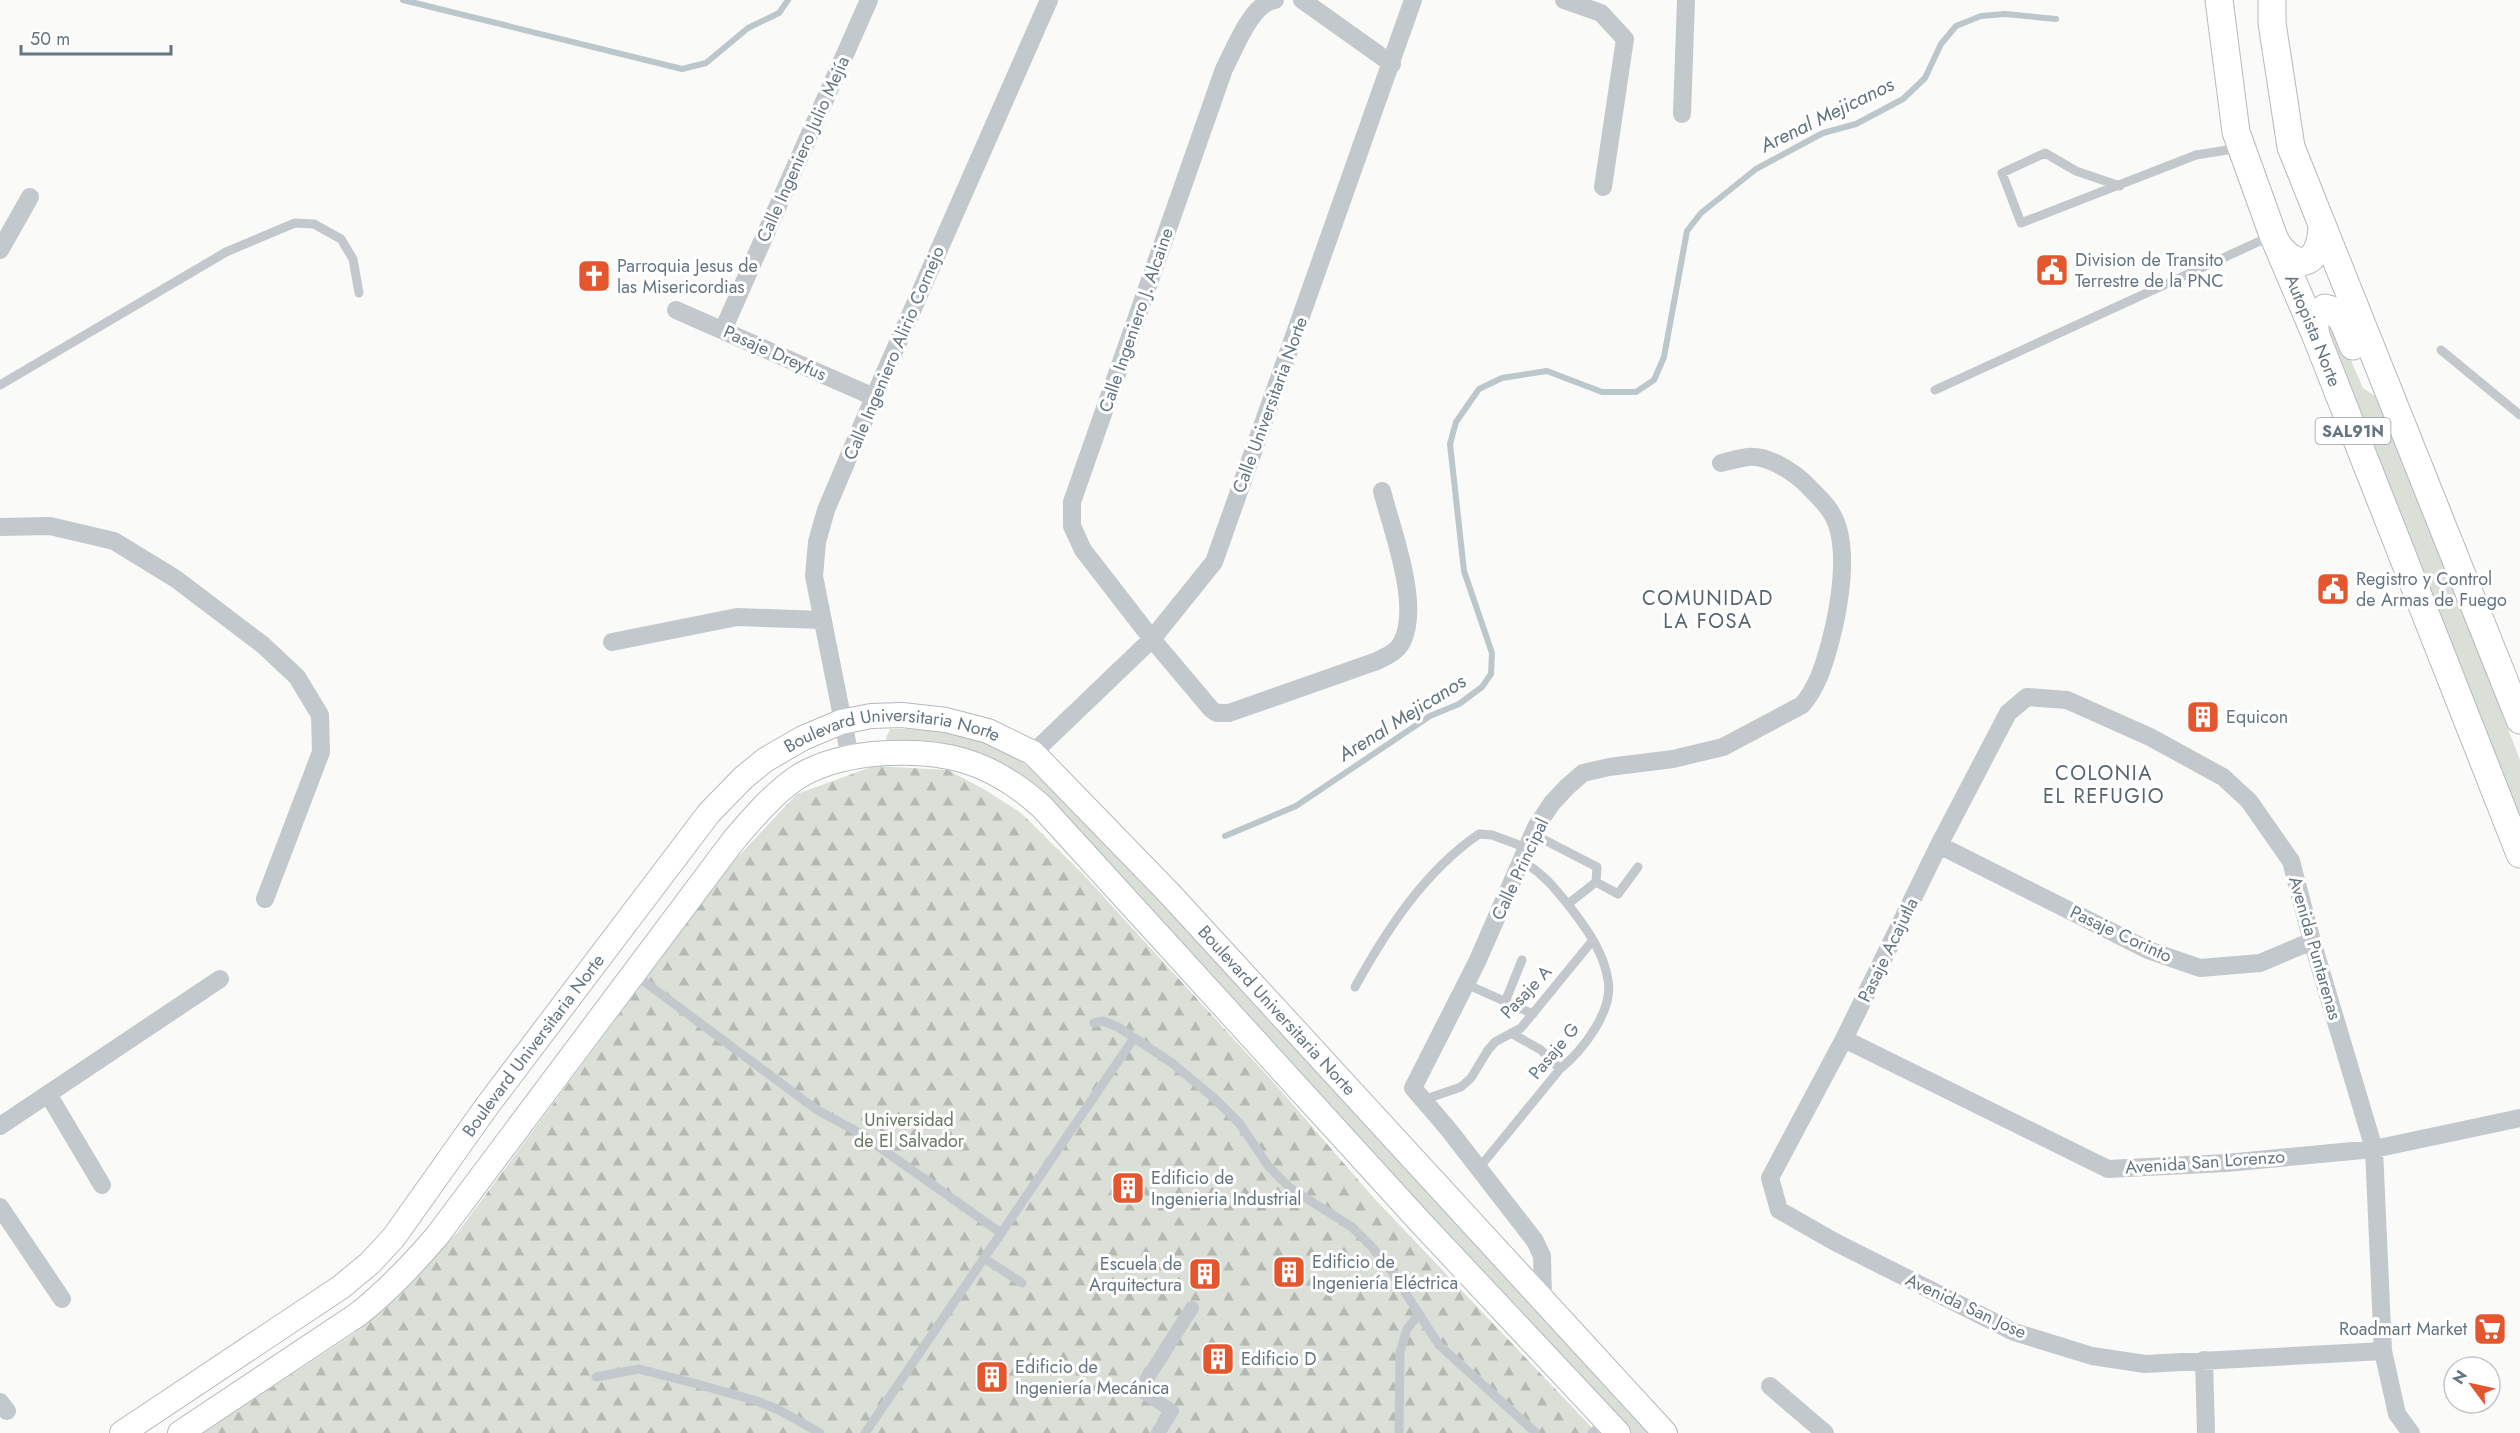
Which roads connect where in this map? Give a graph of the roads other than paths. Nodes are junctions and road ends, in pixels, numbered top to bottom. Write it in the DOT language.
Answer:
graph roads {
  1 [pos="869,0"];
  2 [pos="1049,0"];
  3 [pos="1275,0"];
  4 [pos="1302,0"];
  5 [pos="1413,0"];
  6 [pos="1564,0"];
  7 [pos="1686,0"];
  8 [pos="2218,0"];
  9 [pos="2271,0"];
  10 [pos="1392,64"];
  11 [pos="1682,114"];
  12 [pos="2242,148"];
  13 [pos="2120,186"];
  14 [pos="1603,188"];
  15 [pos="30,197"];
  16 [pos="2322,225"];
  17 [pos="2275,240"];
  18 [pos="0,250"];
  19 [pos="359,293"];
  20 [pos="676,310"];
  21 [pos="723,330"];
  22 [pos="2316,336"];
  23 [pos="2441,350"];
  24 [pos="0,385"];
  25 [pos="2388,388"];
  26 [pos="1935,390"];
  27 [pos="874,397"];
  28 [pos="2520,415"];
  29 [pos="1721,462"];
  30 [pos="1382,491"];
  31 [pos="0,526"];
  32 [pos="823,620"];
  33 [pos="1152,639"];
  34 [pos="612,642"];
  35 [pos="2027,697"];
  36 [pos="2520,720"];
  37 [pos="841,722"];
  38 [pos="1034,753"];
  39 [pos="850,757"];
  40 [pos="1940,845"];
  41 [pos="1527,848"];
  42 [pos="2520,854"];
  43 [pos="1638,867"];
  44 [pos="1596,882"];
  45 [pos="265,899"];
  46 [pos="1568,904"];
  47 [pos="1593,940"];
  48 [pos="2312,941"];
  49 [pos="1522,960"];
  50 [pos="633,974"];
  51 [pos="220,979"];
  52 [pos="1466,984"];
  53 [pos="1355,987"];
  54 [pos="1505,1002"];
  55 [pos="1533,1014"];
  56 [pos="1094,1023"];
  57 [pos="1512,1033"];
  58 [pos="1134,1038"];
  59 [pos="1844,1038"];
  60 [pos="1560,1069"];
  61 [pos="48,1094"];
  62 [pos="1423,1100"];
  63 [pos="2520,1118"];
  64 [pos="0,1126"];
  65 [pos="2374,1149"];
  66 [pos="1479,1168"];
  67 [pos="102,1185"];
  68 [pos="0,1207"];
  69 [pos="1779,1210"];
  70 [pos="1001,1233"];
  71 [pos="984,1258"];
  72 [pos="1022,1283"];
  73 [pos="62,1299"];
  74 [pos="1543,1301"];
  75 [pos="1192,1308"];
  76 [pos="1419,1314"];
  77 [pos="2383,1351"];
  78 [pos="2204,1360"];
  79 [pos="596,1377"];
  80 [pos="1770,1386"];
  81 [pos="1606,1429"];
  82 [pos="122,1433"];
  83 [pos="180,1433"];
  84 [pos="820,1433"];
  85 [pos="865,1433"];
  86 [pos="1158,1433"];
  87 [pos="1399,1433"];
  88 [pos="1536,1433"];
  89 [pos="1665,1433"];
  90 [pos="1825,1433"];
  91 [pos="2206,1433"];
  92 [pos="2411,1433"];
  1 -- 21 [label="street, Calle Ingeniero Julio Mejía"];
  2 -- 27 [label="street, Calle Ingeniero Alirio Cornejo"];
  3 -- 33 [label="street, Calle Ingeniero J. Alcaine"];
  4 -- 10 [label="street"];
  5 -- 10 [label="street, Calle Universitaria Norte"];
  6 -- 14 [label="street"];
  7 -- 11 [label="street"];
  8 -- 12 [label="main road, Autopista Norte / SAL91N"];
  9 -- 16 [label="main road, SAL91N"];
  10 -- 33 [label="street, Calle Universitaria Norte"];
  12 -- 13 [label="lane"];
  12 -- 17 [label="main road, Autopista Norte / SAL91N"];
  13 -- 13 [label="lane"];
  15 -- 18 [label="street"];
  16 -- 17 [label="main road"];
  16 -- 25 [label="main road, SAL91N"];
  17 -- 22 [label="main road, Autopista Norte / SAL91N"];
  17 -- 26 [label="lane"];
  19 -- 24 [label="lane"];
  20 -- 21 [label="street, Pasaje Dreyfus"];
  21 -- 27 [label="street, Pasaje Dreyfus"];
  22 -- 25 [label="main road"];
  22 -- 42 [label="main road, Autopista Norte / SAL91N"];
  23 -- 28 [label="lane"];
  25 -- 36 [label="main road, SAL91N"];
  27 -- 32 [label="street, Calle Ingeniero Alirio Cornejo"];
  29 -- 41 [label="street, Calle Principal"];
  30 -- 33 [label="street, Calle Ingeniero J. Alcaine"];
  31 -- 45 [label="street"];
  32 -- 34 [label="street"];
  32 -- 37 [label="street, Calle Ingeniero Alirio Cornejo"];
  33 -- 38 [label="street, Calle Universitaria Norte"];
  35 -- 40 [label="street, Pasaje Acajutla"];
  35 -- 48 [label="street, Avenida Puntarenas"];
  37 -- 38 [label="main road, Boulevard Universitaria Norte"];
  37 -- 39 [label="street, Calle Ingeniero Alirio Cornejo"];
  37 -- 82 [label="main road, Boulevard Universitaria Norte"];
  38 -- 74 [label="main road, Boulevard Universitaria Norte"];
  39 -- 50 [label="main road, Boulevard Universitaria Norte"];
  39 -- 81 [label="main road, Boulevard Universitaria Norte"];
  40 -- 48 [label="street, Pasaje Corinto"];
  40 -- 59 [label="street, Pasaje Acajutla"];
  41 -- 44 [label="lane"];
  41 -- 46 [label="lane, Pasaje G"];
  41 -- 52 [label="street, Calle Principal"];
  41 -- 53 [label="lane"];
  43 -- 44 [label="lane"];
  44 -- 46 [label="lane"];
  46 -- 47 [label="lane, Pasaje G"];
  47 -- 55 [label="lane, Pasaje A"];
  47 -- 60 [label="lane, Pasaje G"];
  48 -- 65 [label="street, Avenida Puntarenas"];
  49 -- 54 [label="lane"];
  50 -- 70 [label="lane"];
  50 -- 83 [label="main road, Boulevard Universitaria Norte"];
  51 -- 61 [label="street"];
  52 -- 54 [label="lane"];
  52 -- 62 [label="street, Calle Principal"];
  54 -- 55 [label="lane"];
  55 -- 57 [label="lane, Pasaje A"];
  56 -- 58 [label="lane"];
  57 -- 60 [label="lane"];
  57 -- 62 [label="lane, Pasaje A"];
  58 -- 70 [label="lane"];
  58 -- 76 [label="lane"];
  59 -- 65 [label="street, Avenida San Lorenzo"];
  59 -- 69 [label="street, Pasaje Acajutla"];
  60 -- 66 [label="lane, Pasaje G"];
  61 -- 64 [label="street"];
  61 -- 67 [label="street"];
  62 -- 66 [label="street"];
  63 -- 65 [label="street, Avenida San Lorenzo"];
  65 -- 77 [label="street, Avenida Puntarenas"];
  66 -- 74 [label="street"];
  68 -- 73 [label="street"];
  69 -- 78 [label="street, Avenida San Jose"];
  70 -- 71 [label="lane"];
  71 -- 72 [label="lane"];
  71 -- 85 [label="lane"];
  74 -- 89 [label="main road, Boulevard Universitaria Norte"];
  75 -- 86 [label="street"];
  76 -- 87 [label="lane"];
  76 -- 88 [label="lane"];
  77 -- 78 [label="street, Avenida San Jose"];
  77 -- 92 [label="street, Avenida Puntarenas"];
  78 -- 91 [label="street"];
  79 -- 84 [label="lane"];
  80 -- 90 [label="street"];
}
